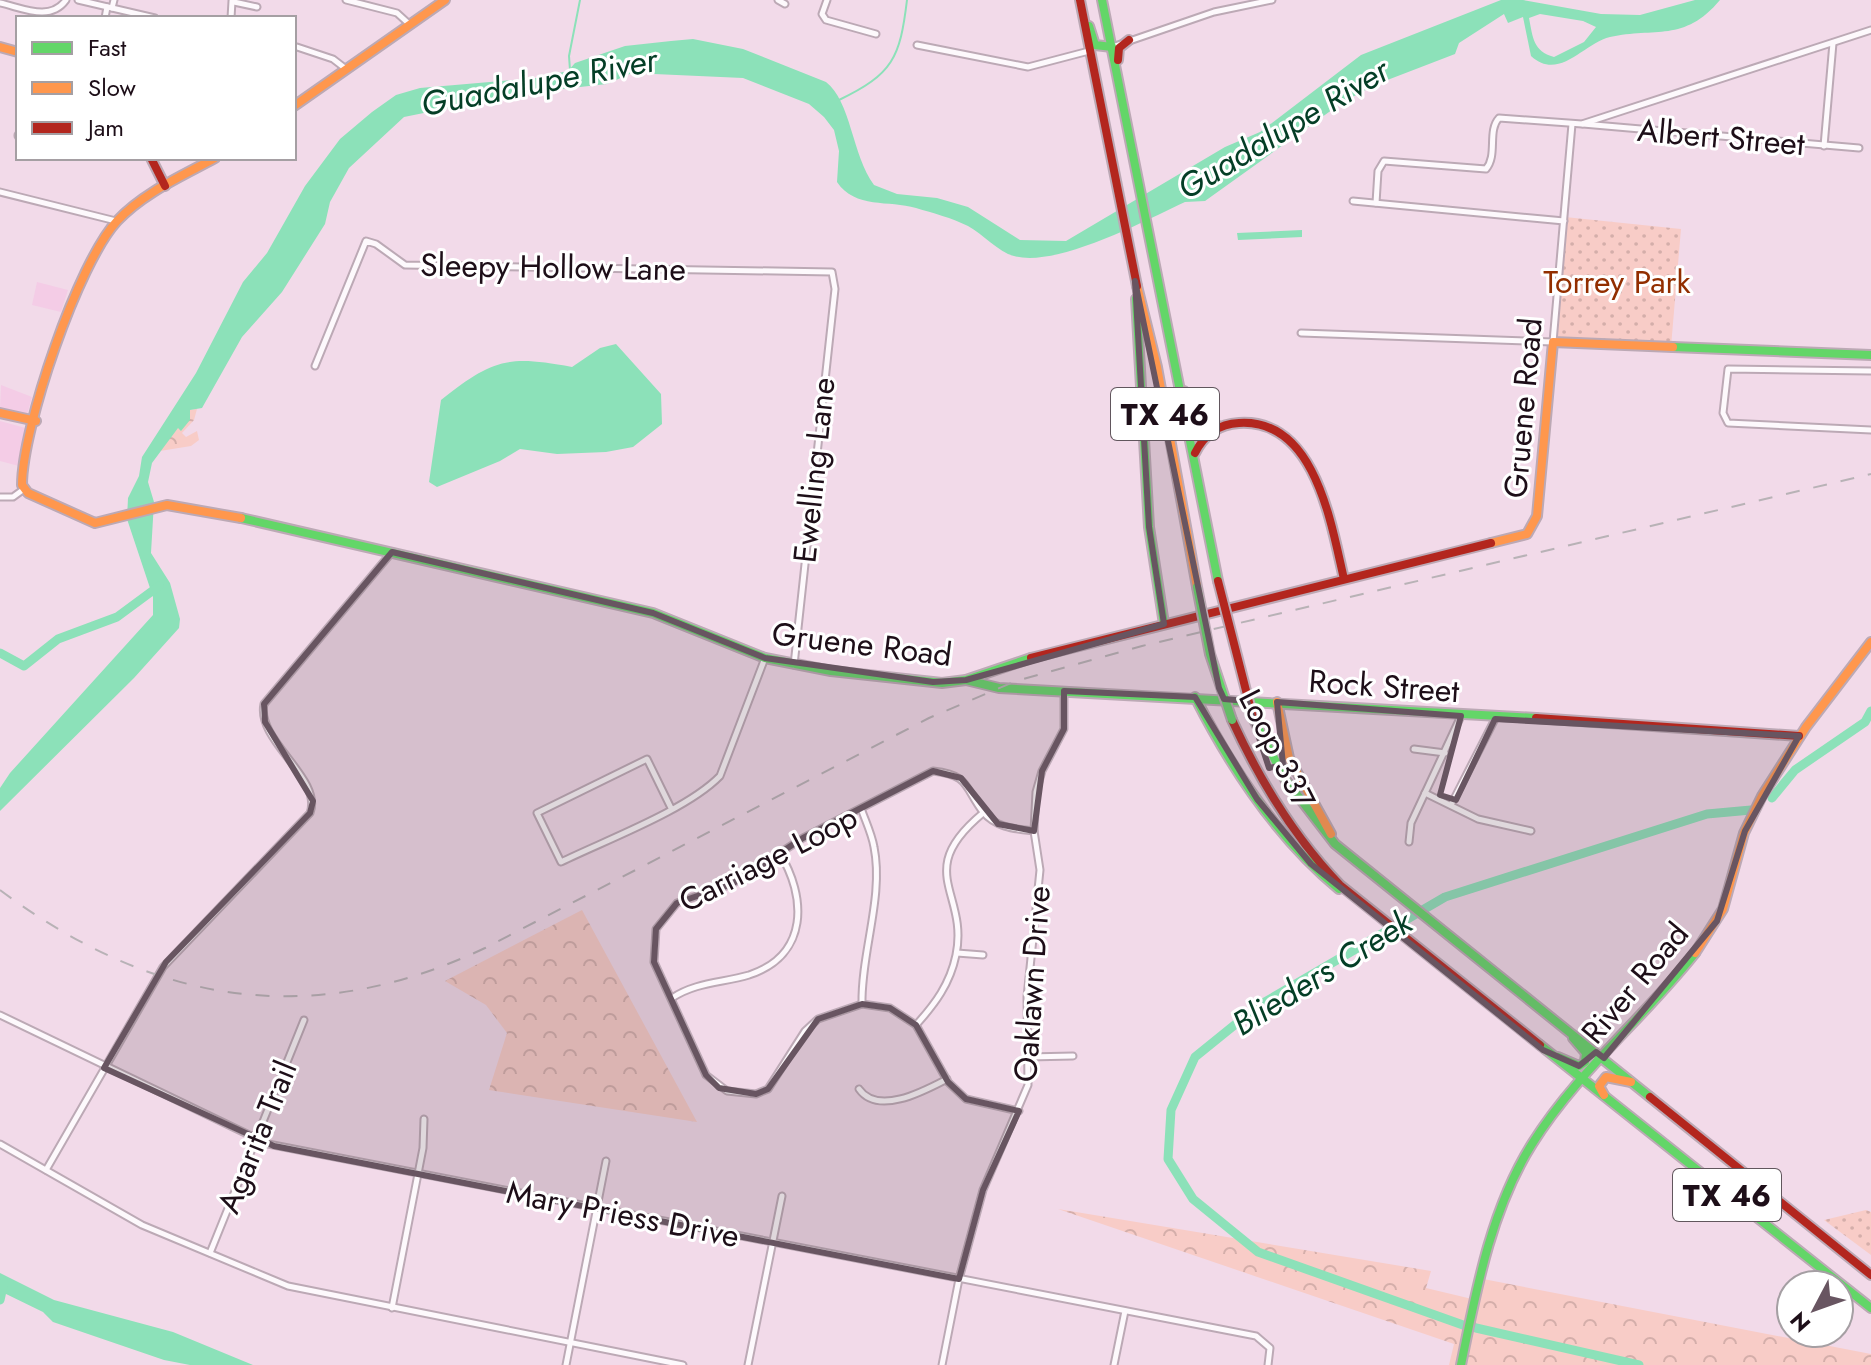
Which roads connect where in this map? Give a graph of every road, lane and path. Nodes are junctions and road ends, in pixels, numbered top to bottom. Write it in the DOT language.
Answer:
graph roads {
  1 [pos="66,0"];
  2 [pos="78,0"];
  3 [pos="114,0"];
  4 [pos="346,0"];
  5 [pos="445,0"];
  6 [pos="778,0"];
  7 [pos="827,0"];
  8 [pos="1082,0"];
  9 [pos="1102,0"];
  10 [pos="1272,0"];
  11 [pos="232,1"];
  12 [pos="0,3"];
  13 [pos="785,4"];
  14 [pos="110,7"];
  15 [pos="257,7"];
  16 [pos="106,16"];
  17 [pos="147,16"];
  18 [pos="408,23"];
  19 [pos="1871,30"];
  20 [pos="1109,33"];
  21 [pos="876,34"];
  22 [pos="1129,40"];
  23 [pos="1833,43"];
  24 [pos="917,45"];
  25 [pos="297,47"];
  26 [pos="1112,47"];
  27 [pos="1089,51"];
  28 [pos="346,69"];
  29 [pos="296,105"];
  30 [pos="1123,105"];
  31 [pos="1572,124"];
  32 [pos="1582,124"];
  33 [pos="1824,146"];
  34 [pos="1859,148"];
  35 [pos="152,160"];
  36 [pos="211,160"];
  37 [pos="165,186"];
  38 [pos="0,192"];
  39 [pos="1353,201"];
  40 [pos="1376,203"];
  41 [pos="116,221"];
  42 [pos="1564,221"];
  43 [pos="834,275"];
  44 [pos="1135,281"];
  45 [pos="1301,333"];
  46 [pos="1553,342"];
  47 [pos="1841,354"];
  48 [pos="1871,355"];
  49 [pos="315,366"];
  50 [pos="1837,368"];
  51 [pos="1845,368"];
  52 [pos="1871,371"];
  53 [pos="1178,380"];
  54 [pos="0,413"];
  55 [pos="36,421"];
  56 [pos="1221,426"];
  57 [pos="1871,430"];
  58 [pos="1194,455"];
  59 [pos="24,489"];
  60 [pos="0,497"];
  61 [pos="392,552"];
  62 [pos="1344,579"];
  63 [pos="1164,624"];
  64 [pos="1871,642"];
  65 [pos="765,658"];
  66 [pos="794,665"];
  67 [pos="966,680"];
  68 [pos="1064,691"];
  69 [pos="1195,697"];
  70 [pos="1277,702"];
  71 [pos="1461,716"];
  72 [pos="1495,719"];
  73 [pos="1799,736"];
  74 [pos="1414,749"];
  75 [pos="1445,753"];
  76 [pos="1425,793"];
  77 [pos="1451,805"];
  78 [pos="671,808"];
  79 [pos="862,811"];
  80 [pos="983,813"];
  81 [pos="1034,831"];
  82 [pos="1531,831"];
  83 [pos="1409,842"];
  84 [pos="1335,844"];
  85 [pos="779,852"];
  86 [pos="1368,909"];
  87 [pos="957,953"];
  88 [pos="983,955"];
  89 [pos="672,998"];
  90 [pos="862,1004"];
  91 [pos="0,1015"];
  92 [pos="304,1020"];
  93 [pos="1559,1021"];
  94 [pos="916,1025"];
  95 [pos="1543,1050"];
  96 [pos="1073,1056"];
  97 [pos="1028,1057"];
  98 [pos="1604,1058"];
  99 [pos="104,1068"];
  100 [pos="947,1079"];
  101 [pos="1583,1082"];
  102 [pos="1637,1084"];
  103 [pos="859,1089"];
  104 [pos="1611,1104"];
  105 [pos="1019,1111"];
  106 [pos="424,1119"];
  107 [pos="257,1140"];
  108 [pos="0,1144"];
  109 [pos="606,1161"];
  110 [pos="46,1170"];
  111 [pos="418,1174"];
  112 [pos="782,1196"];
  113 [pos="597,1208"];
  114 [pos="772,1243"];
  115 [pos="210,1253"];
  116 [pos="1871,1275"];
  117 [pos="959,1279"];
  118 [pos="392,1308"];
  119 [pos="1871,1308"];
  120 [pos="1125,1311"];
  121 [pos="570,1343"];
  122 [pos="566,1365"];
  123 [pos="683,1365"];
  124 [pos="748,1365"];
  125 [pos="942,1365"];
  126 [pos="1114,1365"];
  127 [pos="1268,1365"];
  128 [pos="1461,1365"];
  1 -- 12 [label="street"];
  2 -- 14 [label="street"];
  3 -- 14 [label="street"];
  4 -- 18 [label="street"];
  5 -- 18 [label="main road"];
  6 -- 13 [label="street"];
  7 -- 21 [label="street"];
  8 -- 26 [label="main road"];
  8 -- 27 [label="main road, Loop 337 / TX 46"];
  9 -- 20 [label="main road, Loop 337 / TX 46"];
  10 -- 22 [label="street"];
  11 -- 15 [label="street"];
  14 -- 16 [label="street"];
  14 -- 17 [label="street"];
  18 -- 28 [label="main road"];
  19 -- 23 [label="street"];
  20 -- 22 [label="main road"];
  20 -- 26 [label="main road, Loop 337 / TX 46"];
  22 -- 26 [label="street"];
  22 -- 30 [label="main road"];
  23 -- 32 [label="street"];
  23 -- 33 [label="street"];
  24 -- 27 [label="street"];
  25 -- 28 [label="street"];
  26 -- 30 [label="main road, Loop 337 / TX 46"];
  27 -- 44 [label="main road, Loop 337 / TX 46"];
  28 -- 29 [label="main road"];
  30 -- 53 [label="main road, Loop 337 / TX 46"];
  31 -- 32 [label="street"];
  31 -- 40 [label="street"];
  31 -- 42 [label="street, Gruene Road"];
  32 -- 33 [label="street, Albert Street"];
  33 -- 34 [label="street, Albert Street"];
  35 -- 37 [label="main road"];
  36 -- 37 [label="main road"];
  37 -- 41 [label="main road"];
  38 -- 41 [label="street"];
  39 -- 40 [label="street"];
  40 -- 42 [label="street"];
  41 -- 55 [label="main road"];
  42 -- 46 [label="street, Gruene Road"];
  43 -- 49 [label="street, Sleepy Hollow Lane"];
  43 -- 66 [label="street, Ewelling Lane"];
  44 -- 63 [label="main road"];
  44 -- 86 [label="main road, Loop 337 / TX 46, bridge"];
  45 -- 46 [label="street"];
  46 -- 47 [label="main road"];
  46 -- 62 [label="main road, Gruene Road"];
  47 -- 48 [label="main road"];
  47 -- 50 [label="street"];
  47 -- 51 [label="street"];
  50 -- 51 [label="street"];
  50 -- 57 [label="street"];
  51 -- 52 [label="street"];
  53 -- 56 [label="main road"];
  53 -- 58 [label="main road, Loop 337 / TX 46"];
  54 -- 55 [label="main road"];
  55 -- 59 [label="main road"];
  56 -- 58 [label="main road"];
  56 -- 62 [label="main road"];
  58 -- 84 [label="main road, Loop 337 / TX 46, bridge"];
  59 -- 60 [label="street"];
  59 -- 61 [label="main road, Gruene Road"];
  61 -- 65 [label="main road, Gruene Road"];
  61 -- 99 [label="street"];
  62 -- 63 [label="main road, Gruene Road"];
  63 -- 67 [label="main road, Gruene Road"];
  64 -- 73 [label="main road, River Road"];
  65 -- 66 [label="main road, Gruene Road"];
  65 -- 78 [label="street"];
  66 -- 67 [label="main road, Gruene Road"];
  67 -- 68 [label="main road, Rock Street"];
  68 -- 69 [label="main road, Rock Street"];
  68 -- 81 [label="street, Oaklawn Drive"];
  69 -- 70 [label="main road, Rock Street"];
  69 -- 86 [label="main road"];
  70 -- 71 [label="main road, Rock Street"];
  70 -- 84 [label="main road"];
  71 -- 72 [label="main road, Rock Street"];
  71 -- 75 [label="street"];
  72 -- 73 [label="main road, Rock Street"];
  72 -- 77 [label="street"];
  73 -- 98 [label="main road, River Road"];
  74 -- 75 [label="street"];
  75 -- 76 [label="street"];
  76 -- 77 [label="street"];
  76 -- 83 [label="street"];
  77 -- 82 [label="street"];
  78 -- 78 [label="street"];
  79 -- 80 [label="street, Carriage Loop"];
  79 -- 85 [label="street, Carriage Loop"];
  79 -- 90 [label="street"];
  80 -- 81 [label="street"];
  80 -- 87 [label="street"];
  81 -- 97 [label="street, Oaklawn Drive"];
  84 -- 93 [label="main road, Loop 337 / TX 46"];
  85 -- 89 [label="street, Carriage Loop"];
  85 -- 89 [label="street"];
  86 -- 95 [label="main road, Loop 337 / TX 46"];
  87 -- 88 [label="street"];
  87 -- 94 [label="street"];
  89 -- 90 [label="street, Carriage Loop"];
  90 -- 94 [label="street"];
  91 -- 99 [label="street, Mary Priess Drive"];
  92 -- 107 [label="street, Agarita Trail"];
  93 -- 95 [label="main road"];
  93 -- 98 [label="main road, Loop 337 / TX 46"];
  94 -- 100 [label="street"];
  95 -- 101 [label="main road, Loop 337 / TX 46"];
  96 -- 97 [label="street"];
  97 -- 105 [label="street, Oaklawn Drive"];
  98 -- 101 [label="main road, River Road"];
  98 -- 102 [label="main road, Loop 337 / TX 46"];
  99 -- 107 [label="street, Mary Priess Drive"];
  99 -- 110 [label="street"];
  100 -- 103 [label="street"];
  100 -- 105 [label="street"];
  101 -- 104 [label="main road, Loop 337 / TX 46"];
  101 -- 128 [label="main road, River Road"];
  102 -- 104 [label="main road"];
  102 -- 116 [label="main road, Loop 337 / TX 46"];
  104 -- 119 [label="main road, Loop 337 / TX 46"];
  105 -- 117 [label="street, Oaklawn Drive"];
  106 -- 111 [label="street"];
  107 -- 111 [label="street, Mary Priess Drive"];
  107 -- 115 [label="street, Agarita Trail"];
  108 -- 110 [label="street"];
  109 -- 113 [label="street"];
  110 -- 115 [label="street"];
  111 -- 113 [label="street, Mary Priess Drive"];
  111 -- 118 [label="street"];
  112 -- 114 [label="street"];
  113 -- 114 [label="street, Mary Priess Drive"];
  113 -- 121 [label="street"];
  114 -- 117 [label="street, Mary Priess Drive"];
  114 -- 124 [label="street"];
  115 -- 118 [label="street"];
  117 -- 120 [label="street, Mary Priess Drive"];
  117 -- 125 [label="street, Oaklawn Drive"];
  118 -- 121 [label="street"];
  120 -- 126 [label="street"];
  120 -- 127 [label="street, Mary Priess Drive"];
  121 -- 122 [label="street"];
  121 -- 123 [label="street"];
}
